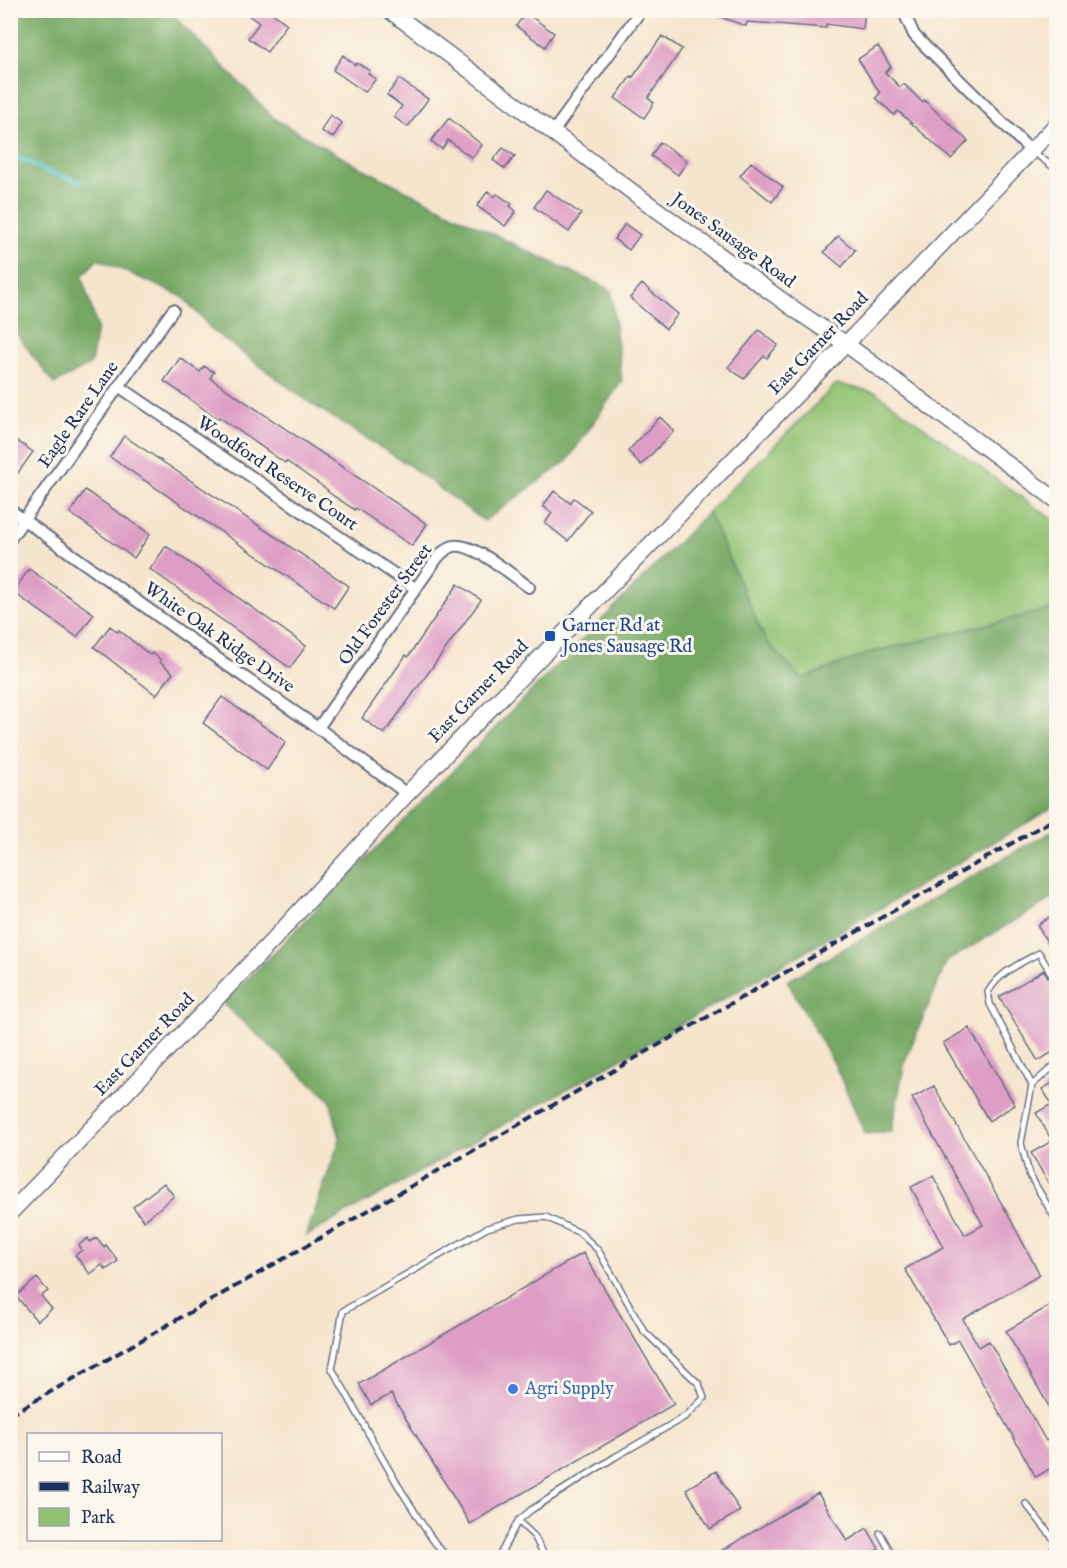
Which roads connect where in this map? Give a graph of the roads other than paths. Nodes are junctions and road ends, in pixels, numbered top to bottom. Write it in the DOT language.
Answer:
graph roads {
  1 [pos="389,10"];
  2 [pos="640,10"];
  3 [pos="903,10"];
  4 [pos="1056,125"];
  5 [pos="553,132"];
  6 [pos="1031,151"];
  7 [pos="1056,169"];
  8 [pos="173,310"];
  9 [pos="846,344"];
  10 [pos="120,387"];
  11 [pos="1056,500"];
  12 [pos="10,510"];
  13 [pos="24,520"];
  14 [pos="10,539"];
  15 [pos="529,587"];
  16 [pos="416,589"];
  17 [pos="318,728"];
  18 [pos="407,794"];
  19 [pos="1056,982"];
  20 [pos="1056,1064"];
  21 [pos="1032,1085"];
  22 [pos="10,1213"];
  23 [pos="1056,1220"];
  24 [pos="1026,1504"];
  25 [pos="518,1521"];
  26 [pos="880,1533"];
  27 [pos="1056,1542"];
  28 [pos="1056,1555"];
  29 [pos="448,1557"];
  30 [pos="498,1557"];
  31 [pos="546,1557"];
  32 [pos="894,1557"];
  33 [pos="1052,1557"];
  1 -- 5 [label="main road, Jones Sausage Road"];
  2 -- 5 [label="street"];
  3 -- 6 [label="street"];
  4 -- 6 [label="main road, East Garner Road"];
  5 -- 9 [label="main road, Jones Sausage Road"];
  6 -- 7 [label="lane"];
  6 -- 9 [label="main road, East Garner Road"];
  8 -- 10 [label="street, Eagle Rare Lane"];
  9 -- 11 [label="main road, Jones Sausage Road"];
  9 -- 18 [label="main road, East Garner Road"];
  10 -- 13 [label="street, Eagle Rare Lane"];
  10 -- 16 [label="street, Woodford Reserve Court"];
  12 -- 13 [label="street, White Oak Ridge Drive"];
  13 -- 14 [label="street, Eagle Rare Lane"];
  13 -- 17 [label="street, White Oak Ridge Drive"];
  15 -- 16 [label="street, Old Forester Street"];
  16 -- 17 [label="street, Old Forester Street"];
  17 -- 18 [label="street, White Oak Ridge Drive"];
  18 -- 22 [label="main road, East Garner Road"];
  19 -- 21 [label="lane"];
  20 -- 21 [label="lane"];
  21 -- 23 [label="lane"];
  24 -- 27 [label="lane"];
  25 -- 29 [label="lane"];
  25 -- 30 [label="lane"];
  25 -- 31 [label="lane"];
  26 -- 32 [label="lane"];
  28 -- 33 [label="main road"];
}
